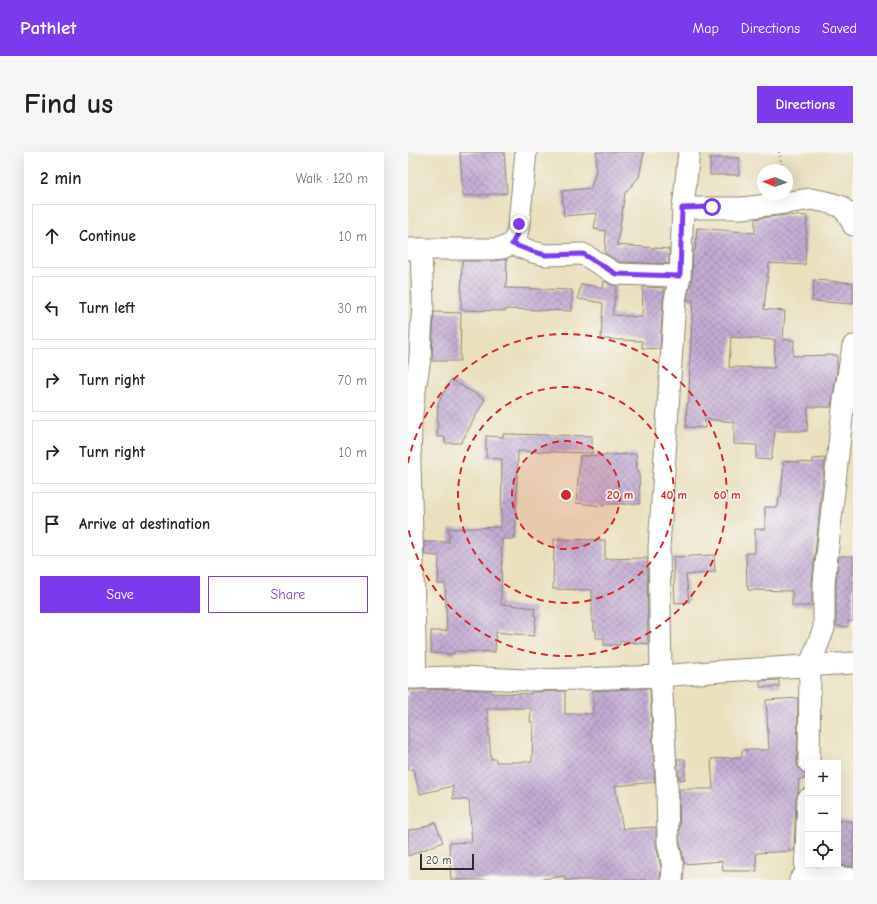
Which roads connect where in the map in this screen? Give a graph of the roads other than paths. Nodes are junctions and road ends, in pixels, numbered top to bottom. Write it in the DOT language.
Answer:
graph roads {
  1 [pos="526,152"];
  2 [pos="689,152"];
  3 [pos="682,208"];
  4 [pos="853,225"];
  5 [pos="512,244"];
  6 [pos="414,249"];
  7 [pos="680,276"];
  8 [pos="853,346"];
  9 [pos="853,663"];
  10 [pos="810,665"];
  11 [pos="661,676"];
  12 [pos="412,678"];
  13 [pos="809,760"];
  14 [pos="806,832"];
  15 [pos="802,879"];
  16 [pos="853,879"];
  17 [pos="672,880"];
  1 -- 5 [label="street"];
  2 -- 3 [label="street"];
  3 -- 4 [label="street"];
  3 -- 7 [label="street"];
  5 -- 6 [label="street"];
  5 -- 7 [label="street"];
  6 -- 12 [label="street"];
  7 -- 11 [label="street"];
  8 -- 10 [label="street"];
  9 -- 10 [label="street"];
  10 -- 11 [label="street"];
  10 -- 13 [label="street"];
  11 -- 12 [label="street"];
  11 -- 17 [label="street"];
  14 -- 15 [label="street"];
  15 -- 16 [label="street"];
}
